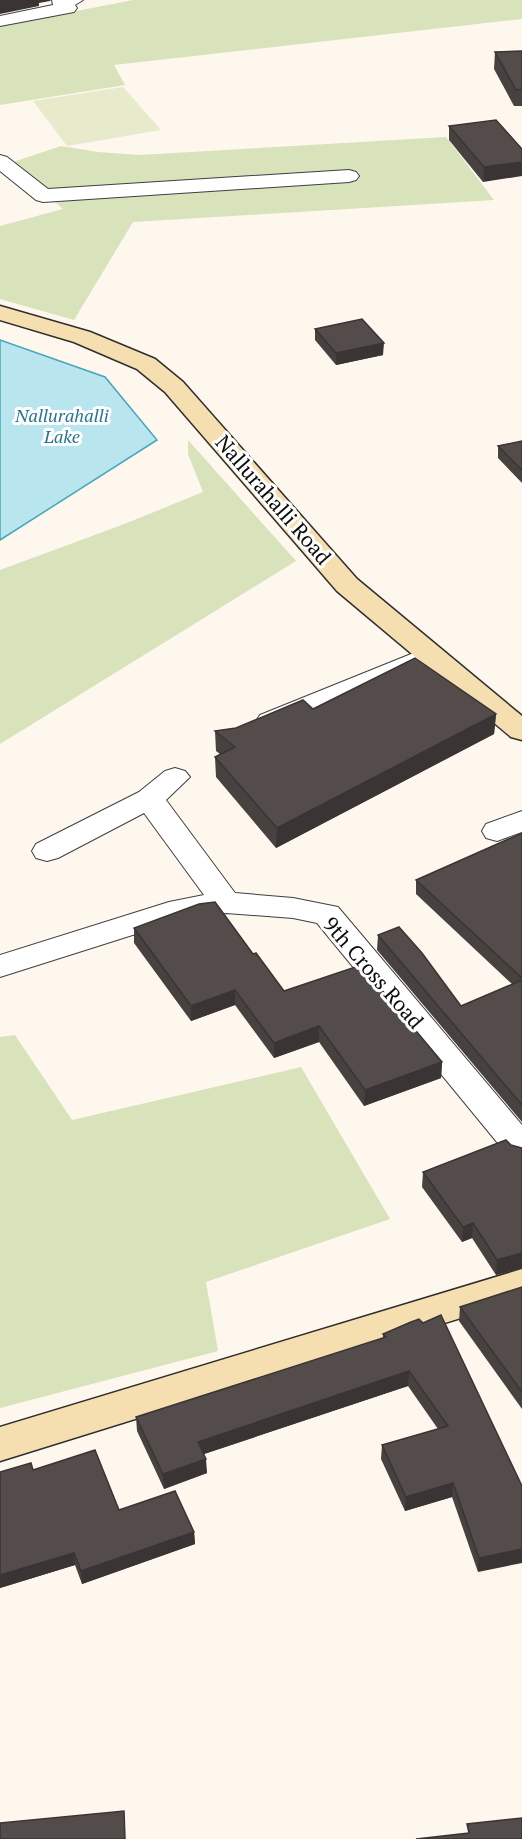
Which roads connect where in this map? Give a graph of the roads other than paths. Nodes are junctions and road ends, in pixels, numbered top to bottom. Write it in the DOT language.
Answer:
graph roads {
  1 [pos="64,1"];
  2 [pos="0,21"];
  3 [pos="0,161"];
  4 [pos="349,176"];
  5 [pos="0,313"];
  6 [pos="430,654"];
  7 [pos="247,731"];
  8 [pos="522,731"];
  9 [pos="175,777"];
  10 [pos="149,799"];
  11 [pos="46,851"];
  12 [pos="226,903"];
  13 [pos="0,966"];
  14 [pos="522,1149"];
  15 [pos="522,1284"];
  16 [pos="0,1444"];
  1 -- 2 [label="street"];
  3 -- 4 [label="street"];
  5 -- 6 [label="street, Nallurahalli Road"];
  6 -- 7 [label="street"];
  6 -- 8 [label="street, Nallurahalli Road"];
  9 -- 10 [label="street"];
  10 -- 11 [label="street"];
  10 -- 12 [label="street"];
  12 -- 13 [label="street, 9th Cross Road"];
  12 -- 14 [label="street, 9th Cross Road"];
  15 -- 16 [label="street"];
}
